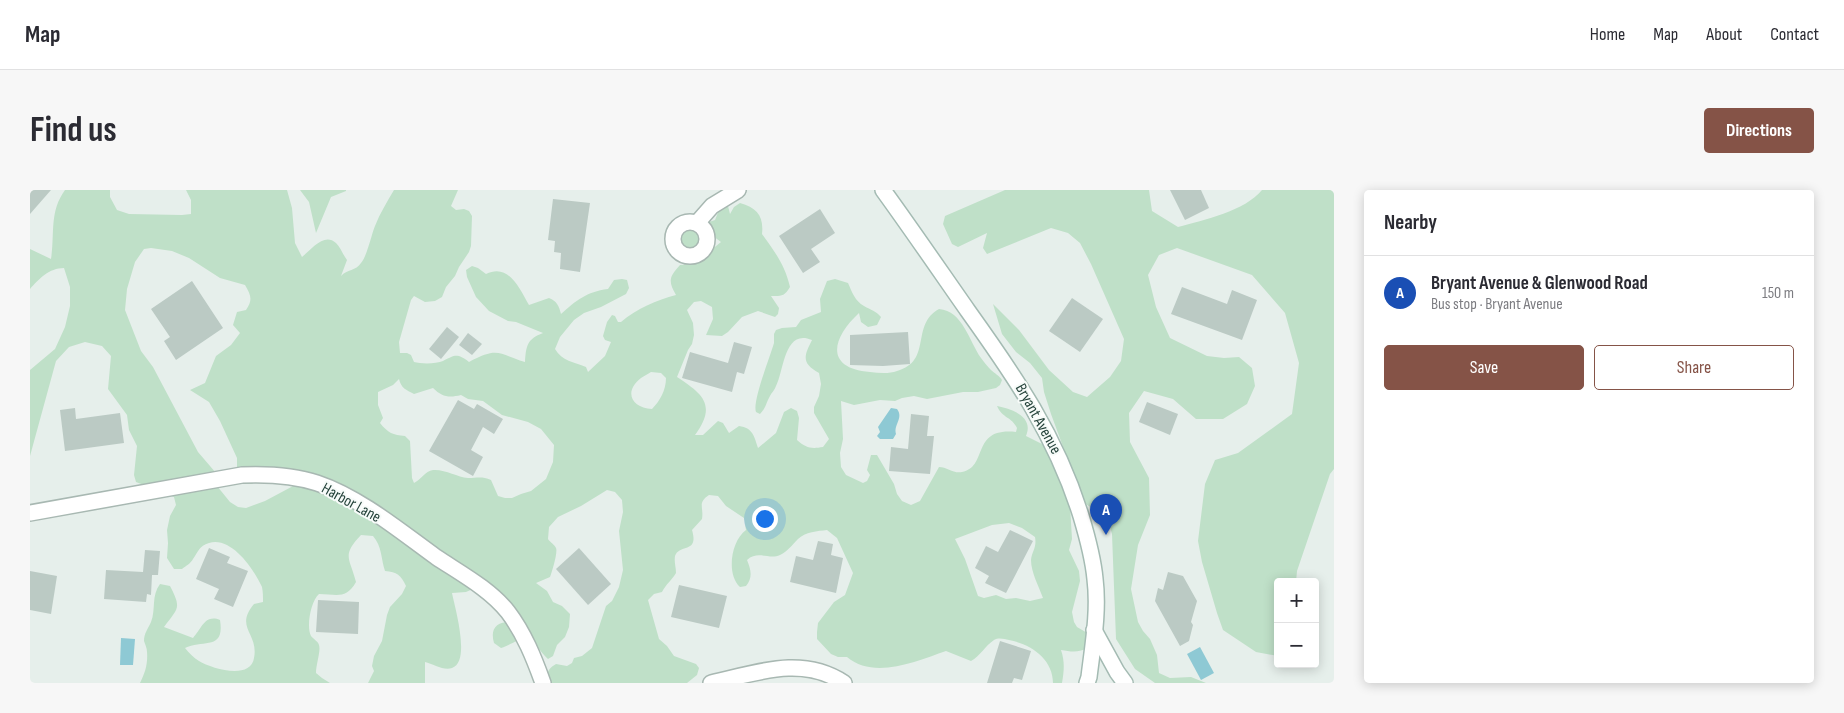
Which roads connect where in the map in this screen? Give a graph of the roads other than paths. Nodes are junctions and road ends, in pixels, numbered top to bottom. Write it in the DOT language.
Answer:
graph roads {
  1 [pos="738,190"];
  2 [pos="884,190"];
  3 [pos="697,223"];
  4 [pos="30,513"];
  5 [pos="1094,630"];
  6 [pos="1093,681"];
  7 [pos="542,683"];
  8 [pos="711,683"];
  9 [pos="844,683"];
  10 [pos="1125,683"];
  1 -- 3 [label="street"];
  2 -- 5 [label="street, Bryant Avenue"];
  4 -- 7 [label="street, Harbor Lane"];
  5 -- 6 [label="street, Bryant Avenue"];
  5 -- 10 [label="street"];
  8 -- 9 [label="street"];
}
